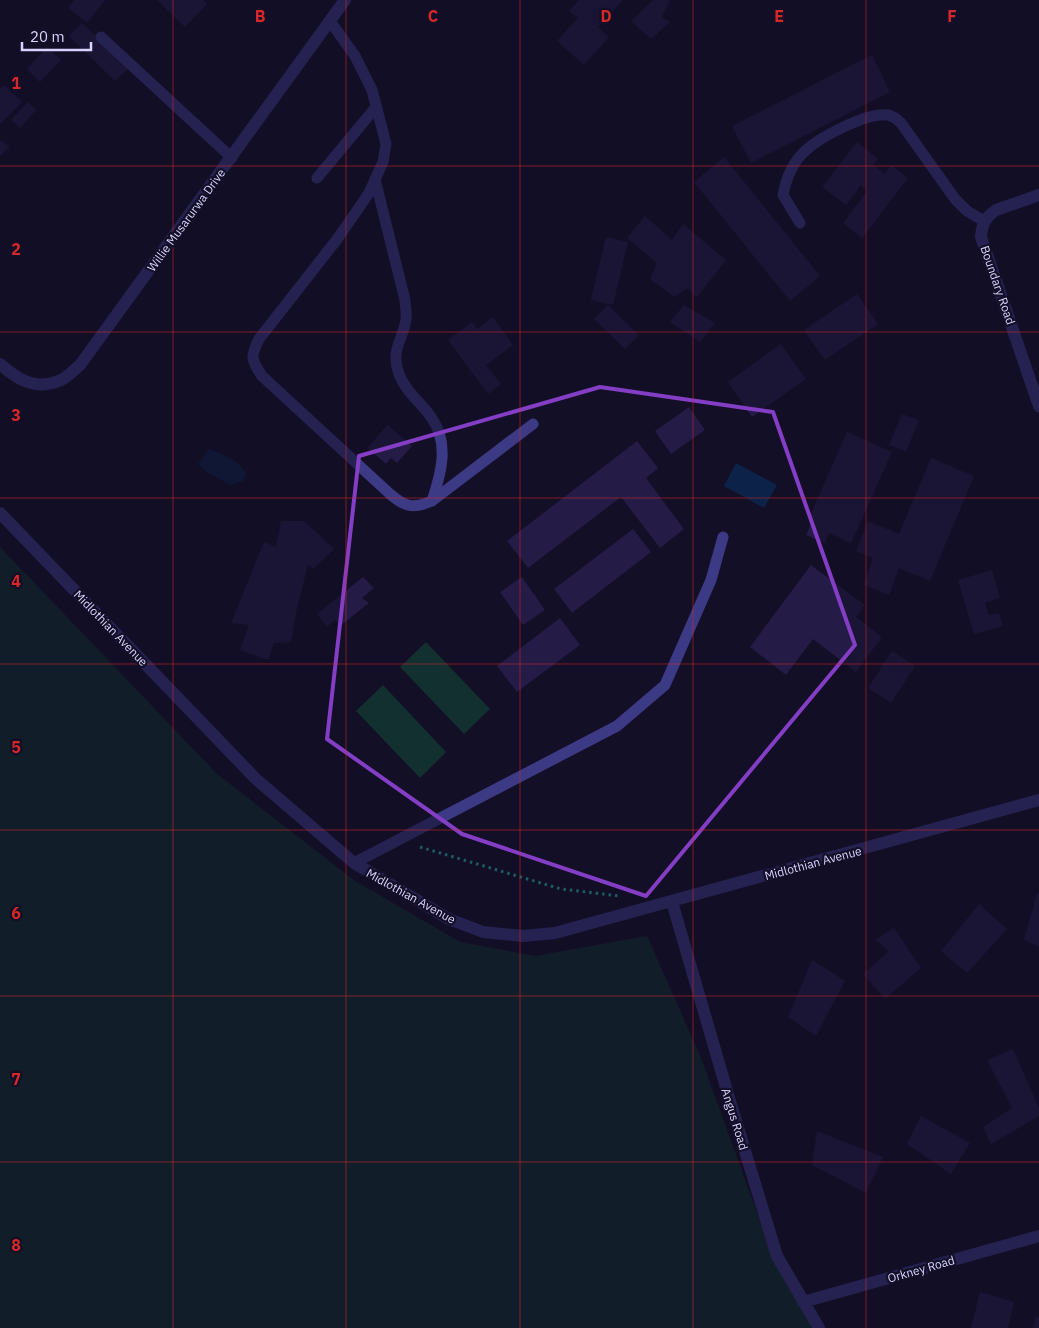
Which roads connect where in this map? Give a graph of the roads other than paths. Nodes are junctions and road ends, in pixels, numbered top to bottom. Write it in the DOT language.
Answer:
graph roads {
  1 [pos="345,0"];
  2 [pos="330,22"];
  3 [pos="101,37"];
  4 [pos="376,106"];
  5 [pos="232,158"];
  6 [pos="317,178"];
  7 [pos="375,179"];
  8 [pos="1039,195"];
  9 [pos="984,221"];
  10 [pos="800,223"];
  11 [pos="0,364"];
  12 [pos="1039,406"];
  13 [pos="533,424"];
  14 [pos="432,501"];
  15 [pos="0,512"];
  16 [pos="723,537"];
  17 [pos="1039,800"];
  18 [pos="354,864"];
  19 [pos="672,902"];
  20 [pos="1039,1236"];
  21 [pos="803,1302"];
  22 [pos="819,1328"];
  1 -- 2 [label="street, Willie Musarurwa Drive"];
  2 -- 4 [label="lane"];
  2 -- 5 [label="street, Willie Musarurwa Drive"];
  3 -- 5 [label="lane"];
  4 -- 6 [label="lane"];
  4 -- 7 [label="lane"];
  5 -- 11 [label="street, Willie Musarurwa Drive"];
  7 -- 14 [label="lane"];
  7 -- 14 [label="lane"];
  8 -- 9 [label="street"];
  9 -- 10 [label="lane"];
  9 -- 12 [label="street, Boundary Road"];
  13 -- 14 [label="lane"];
  15 -- 18 [label="street, Midlothian Avenue"];
  16 -- 18 [label="lane"];
  17 -- 19 [label="street, Midlothian Avenue"];
  18 -- 19 [label="street, Midlothian Avenue"];
  19 -- 21 [label="street, Angus Road"];
  20 -- 21 [label="street, Orkney Road"];
  21 -- 22 [label="street, Angus Road"];
}
